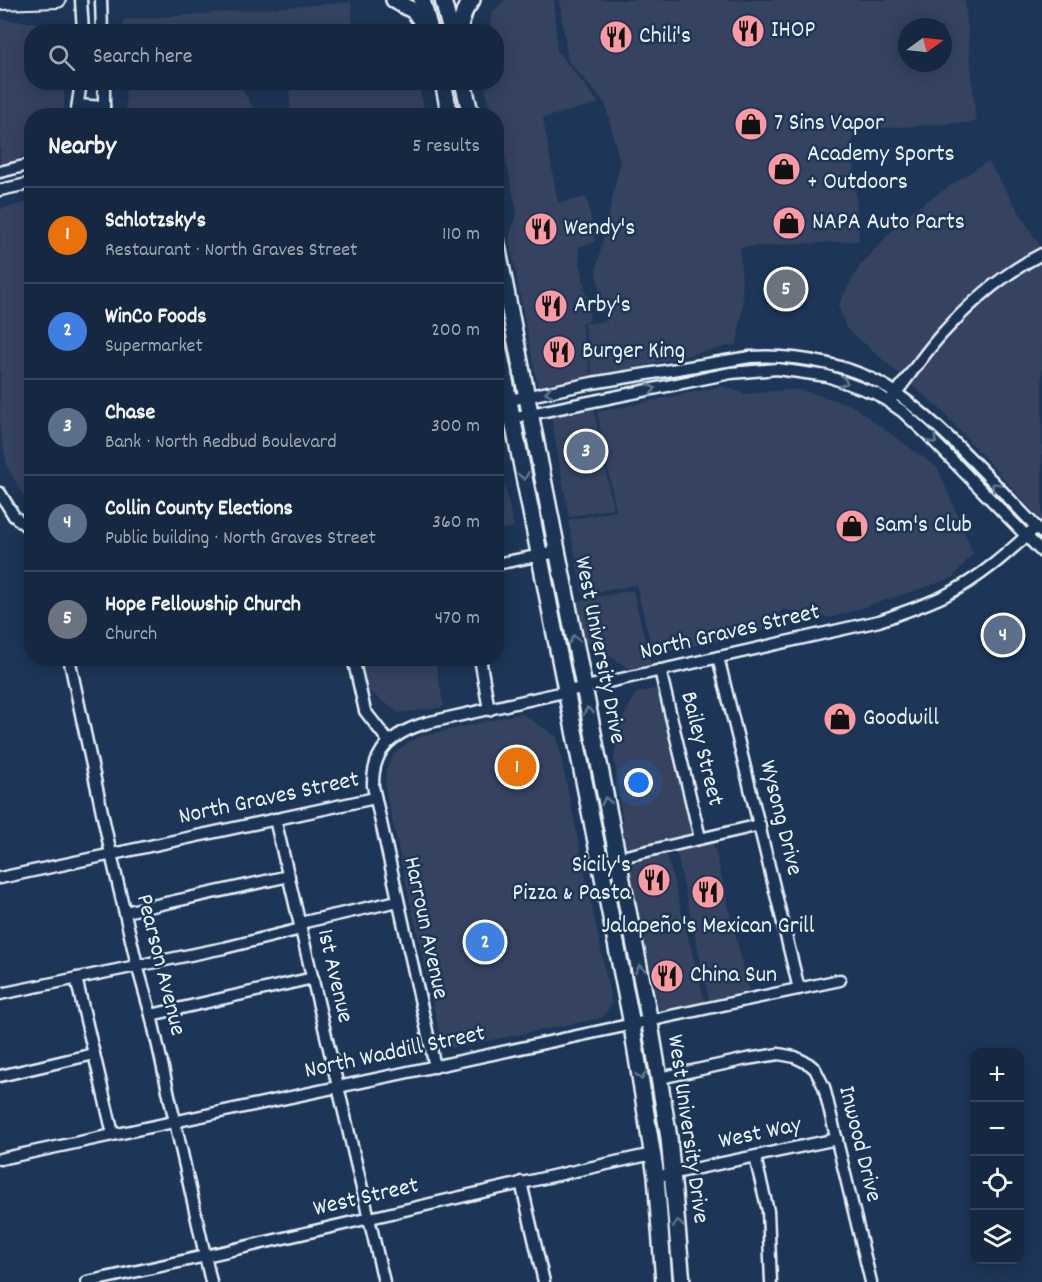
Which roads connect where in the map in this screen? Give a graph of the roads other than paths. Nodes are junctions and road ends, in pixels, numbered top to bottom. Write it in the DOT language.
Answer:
graph roads {
  1 [pos="58,0"];
  2 [pos="81,0"];
  3 [pos="101,0"];
  4 [pos="394,0"];
  5 [pos="422,0"];
  6 [pos="443,0"];
  7 [pos="472,0"];
  8 [pos="0,2"];
  9 [pos="82,24"];
  10 [pos="102,24"];
  11 [pos="423,24"];
  12 [pos="427,24"];
  13 [pos="449,24"];
  14 [pos="460,24"];
  15 [pos="80,90"];
  16 [pos="104,90"];
  17 [pos="445,90"];
  18 [pos="465,90"];
  19 [pos="77,108"];
  20 [pos="104,108"];
  21 [pos="448,108"];
  22 [pos="469,108"];
  23 [pos="24,166"];
  24 [pos="0,172"];
  25 [pos="24,185"];
  26 [pos="0,190"];
  27 [pos="1042,254"];
  28 [pos="504,281"];
  29 [pos="729,360"];
  30 [pos="730,373"];
  31 [pos="625,378"];
  32 [pos="527,397"];
  33 [pos="893,397"];
  34 [pos="504,402"];
  35 [pos="504,404"];
  36 [pos="576,406"];
  37 [pos="530,415"];
  38 [pos="513,418"];
  39 [pos="504,420"];
  40 [pos="0,493"];
  41 [pos="24,524"];
  42 [pos="1039,530"];
  43 [pos="1027,536"];
  44 [pos="557,552"];
  45 [pos="1042,552"];
  46 [pos="540,555"];
  47 [pos="504,562"];
  48 [pos="718,657"];
  49 [pos="71,666"];
  50 [pos="355,666"];
  51 [pos="481,666"];
  52 [pos="660,670"];
  53 [pos="584,687"];
  54 [pos="566,691"];
  55 [pos="489,710"];
  56 [pos="389,742"];
  57 [pos="375,798"];
  58 [pos="275,819"];
  59 [pos="760,825"];
  60 [pos="700,838"];
  61 [pos="111,854"];
  62 [pos="618,858"];
  63 [pos="600,862"];
  64 [pos="289,876"];
  65 [pos="0,878"];
  66 [pos="398,901"];
  67 [pos="125,912"];
  68 [pos="301,926"];
  69 [pos="137,965"];
  70 [pos="76,978"];
  71 [pos="313,978"];
  72 [pos="840,980"];
  73 [pos="800,989"];
  74 [pos="0,994"];
  75 [pos="151,1015"];
  76 [pos="649,1020"];
  77 [pos="632,1023"];
  78 [pos="94,1054"];
  79 [pos="435,1067"];
  80 [pos="0,1076"];
  81 [pos="660,1078"];
  82 [pos="339,1086"];
  83 [pos="176,1121"];
  84 [pos="113,1134"];
  85 [pos="837,1139"];
  86 [pos="653,1154"];
  87 [pos="755,1157"];
  88 [pos="0,1159"];
  89 [pos="673,1174"];
  90 [pos="656,1176"];
  91 [pos="521,1182"];
  92 [pos="369,1219"];
  93 [pos="205,1257"];
  94 [pos="87,1282"];
  95 [pos="211,1282"];
  96 [pos="384,1282"];
  97 [pos="544,1282"];
  98 [pos="664,1282"];
  99 [pos="682,1282"];
  100 [pos="771,1282"];
  101 [pos="871,1282"];
  1 -- 8 [label="main road"];
  2 -- 9 [label="street"];
  3 -- 10 [label="street"];
  4 -- 11 [label="highway"];
  5 -- 12 [label="highway"];
  6 -- 13 [label="highway"];
  7 -- 14 [label="highway"];
  15 -- 19 [label="street"];
  16 -- 20 [label="street"];
  17 -- 21 [label="highway"];
  18 -- 22 [label="highway"];
  23 -- 24 [label="street"];
  25 -- 26 [label="street"];
  27 -- 33 [label="street"];
  28 -- 32 [label="highway, West University Drive"];
  29 -- 30 [label="street"];
  29 -- 31 [label="street"];
  29 -- 33 [label="street"];
  30 -- 33 [label="street, one-way"];
  36 -- 30 [label="street, one-way"];
  31 -- 32 [label="street, one-way"];
  31 -- 36 [label="street"];
  32 -- 34 [label="street"];
  32 -- 37 [label="highway, West University Drive"];
  42 -- 33 [label="street, one-way"];
  33 -- 43 [label="street, one-way"];
  35 -- 38 [label="highway, West University Drive"];
  36 -- 37 [label="street"];
  37 -- 38 [label="street"];
  37 -- 44 [label="highway, West University Drive"];
  38 -- 39 [label="street"];
  38 -- 46 [label="highway, West University Drive, one-way"];
  40 -- 41 [label="street"];
  42 -- 43 [label="street, North Graves Street"];
  43 -- 45 [label="street"];
  43 -- 48 [label="street, North Graves Street"];
  44 -- 46 [label="street"];
  53 -- 44 [label="highway, West University Drive, one-way"];
  46 -- 47 [label="street"];
  46 -- 54 [label="highway, West University Drive"];
  48 -- 52 [label="street, North Graves Street"];
  48 -- 59 [label="street, Wysong Drive"];
  49 -- 61 [label="street, Pearson Avenue"];
  50 -- 56 [label="street"];
  51 -- 55 [label="street"];
  52 -- 53 [label="street, North Graves Street"];
  52 -- 60 [label="street, Bailey Street"];
  53 -- 54 [label="street, North Graves Street"];
  62 -- 53 [label="highway, West University Drive, one-way"];
  54 -- 55 [label="street, North Graves Street"];
  54 -- 63 [label="highway, West University Drive"];
  55 -- 56 [label="street, North Graves Street"];
  56 -- 57 [label="street, North Graves Street"];
  57 -- 58 [label="street, North Graves Street"];
  57 -- 66 [label="street, Harroun Avenue"];
  58 -- 61 [label="street, North Graves Street"];
  58 -- 64 [label="street, 1st Avenue"];
  59 -- 60 [label="street"];
  59 -- 73 [label="street, Wysong Drive"];
  60 -- 62 [label="street"];
  61 -- 65 [label="street, North Graves Street"];
  61 -- 67 [label="street, Pearson Avenue"];
  62 -- 63 [label="street"];
  76 -- 62 [label="highway, West University Drive, one-way"];
  63 -- 77 [label="highway, West University Drive"];
  64 -- 67 [label="street"];
  64 -- 68 [label="street, 1st Avenue"];
  66 -- 68 [label="street"];
  66 -- 79 [label="street, Harroun Avenue"];
  67 -- 69 [label="street, Pearson Avenue"];
  68 -- 69 [label="street"];
  68 -- 71 [label="street, 1st Avenue"];
  69 -- 70 [label="street"];
  69 -- 75 [label="street, Pearson Avenue"];
  70 -- 74 [label="street"];
  70 -- 78 [label="street"];
  71 -- 75 [label="street"];
  71 -- 82 [label="street, 1st Avenue"];
  72 -- 73 [label="street, North Waddill Street"];
  73 -- 76 [label="street, North Waddill Street"];
  75 -- 83 [label="street, Pearson Avenue"];
  76 -- 77 [label="street, North Waddill Street"];
  76 -- 81 [label="highway, West University Drive"];
  77 -- 79 [label="street, North Waddill Street"];
  77 -- 86 [label="highway, West University Drive, one-way"];
  78 -- 80 [label="street"];
  78 -- 84 [label="street"];
  79 -- 82 [label="street, North Waddill Street"];
  81 -- 85 [label="street, Inwood Drive"];
  81 -- 89 [label="highway, West University Drive"];
  82 -- 83 [label="street, North Waddill Street"];
  82 -- 92 [label="street, 1st Avenue"];
  83 -- 84 [label="street, North Waddill Street"];
  83 -- 93 [label="street, Pearson Avenue"];
  84 -- 88 [label="street, North Waddill Street"];
  85 -- 87 [label="street, West Way"];
  85 -- 101 [label="street, Inwood Drive"];
  86 -- 90 [label="highway, West University Drive"];
  86 -- 91 [label="street, West Street"];
  87 -- 89 [label="street, West Way"];
  87 -- 100 [label="street"];
  89 -- 90 [label="street, West Way"];
  99 -- 89 [label="highway, West University Drive, one-way"];
  90 -- 98 [label="highway, West University Drive"];
  91 -- 92 [label="street, West Street"];
  91 -- 97 [label="street"];
  92 -- 93 [label="street, West Street"];
  92 -- 96 [label="street, 1st Avenue"];
  93 -- 94 [label="street, West Street"];
  93 -- 95 [label="street, Pearson Avenue"];
}
